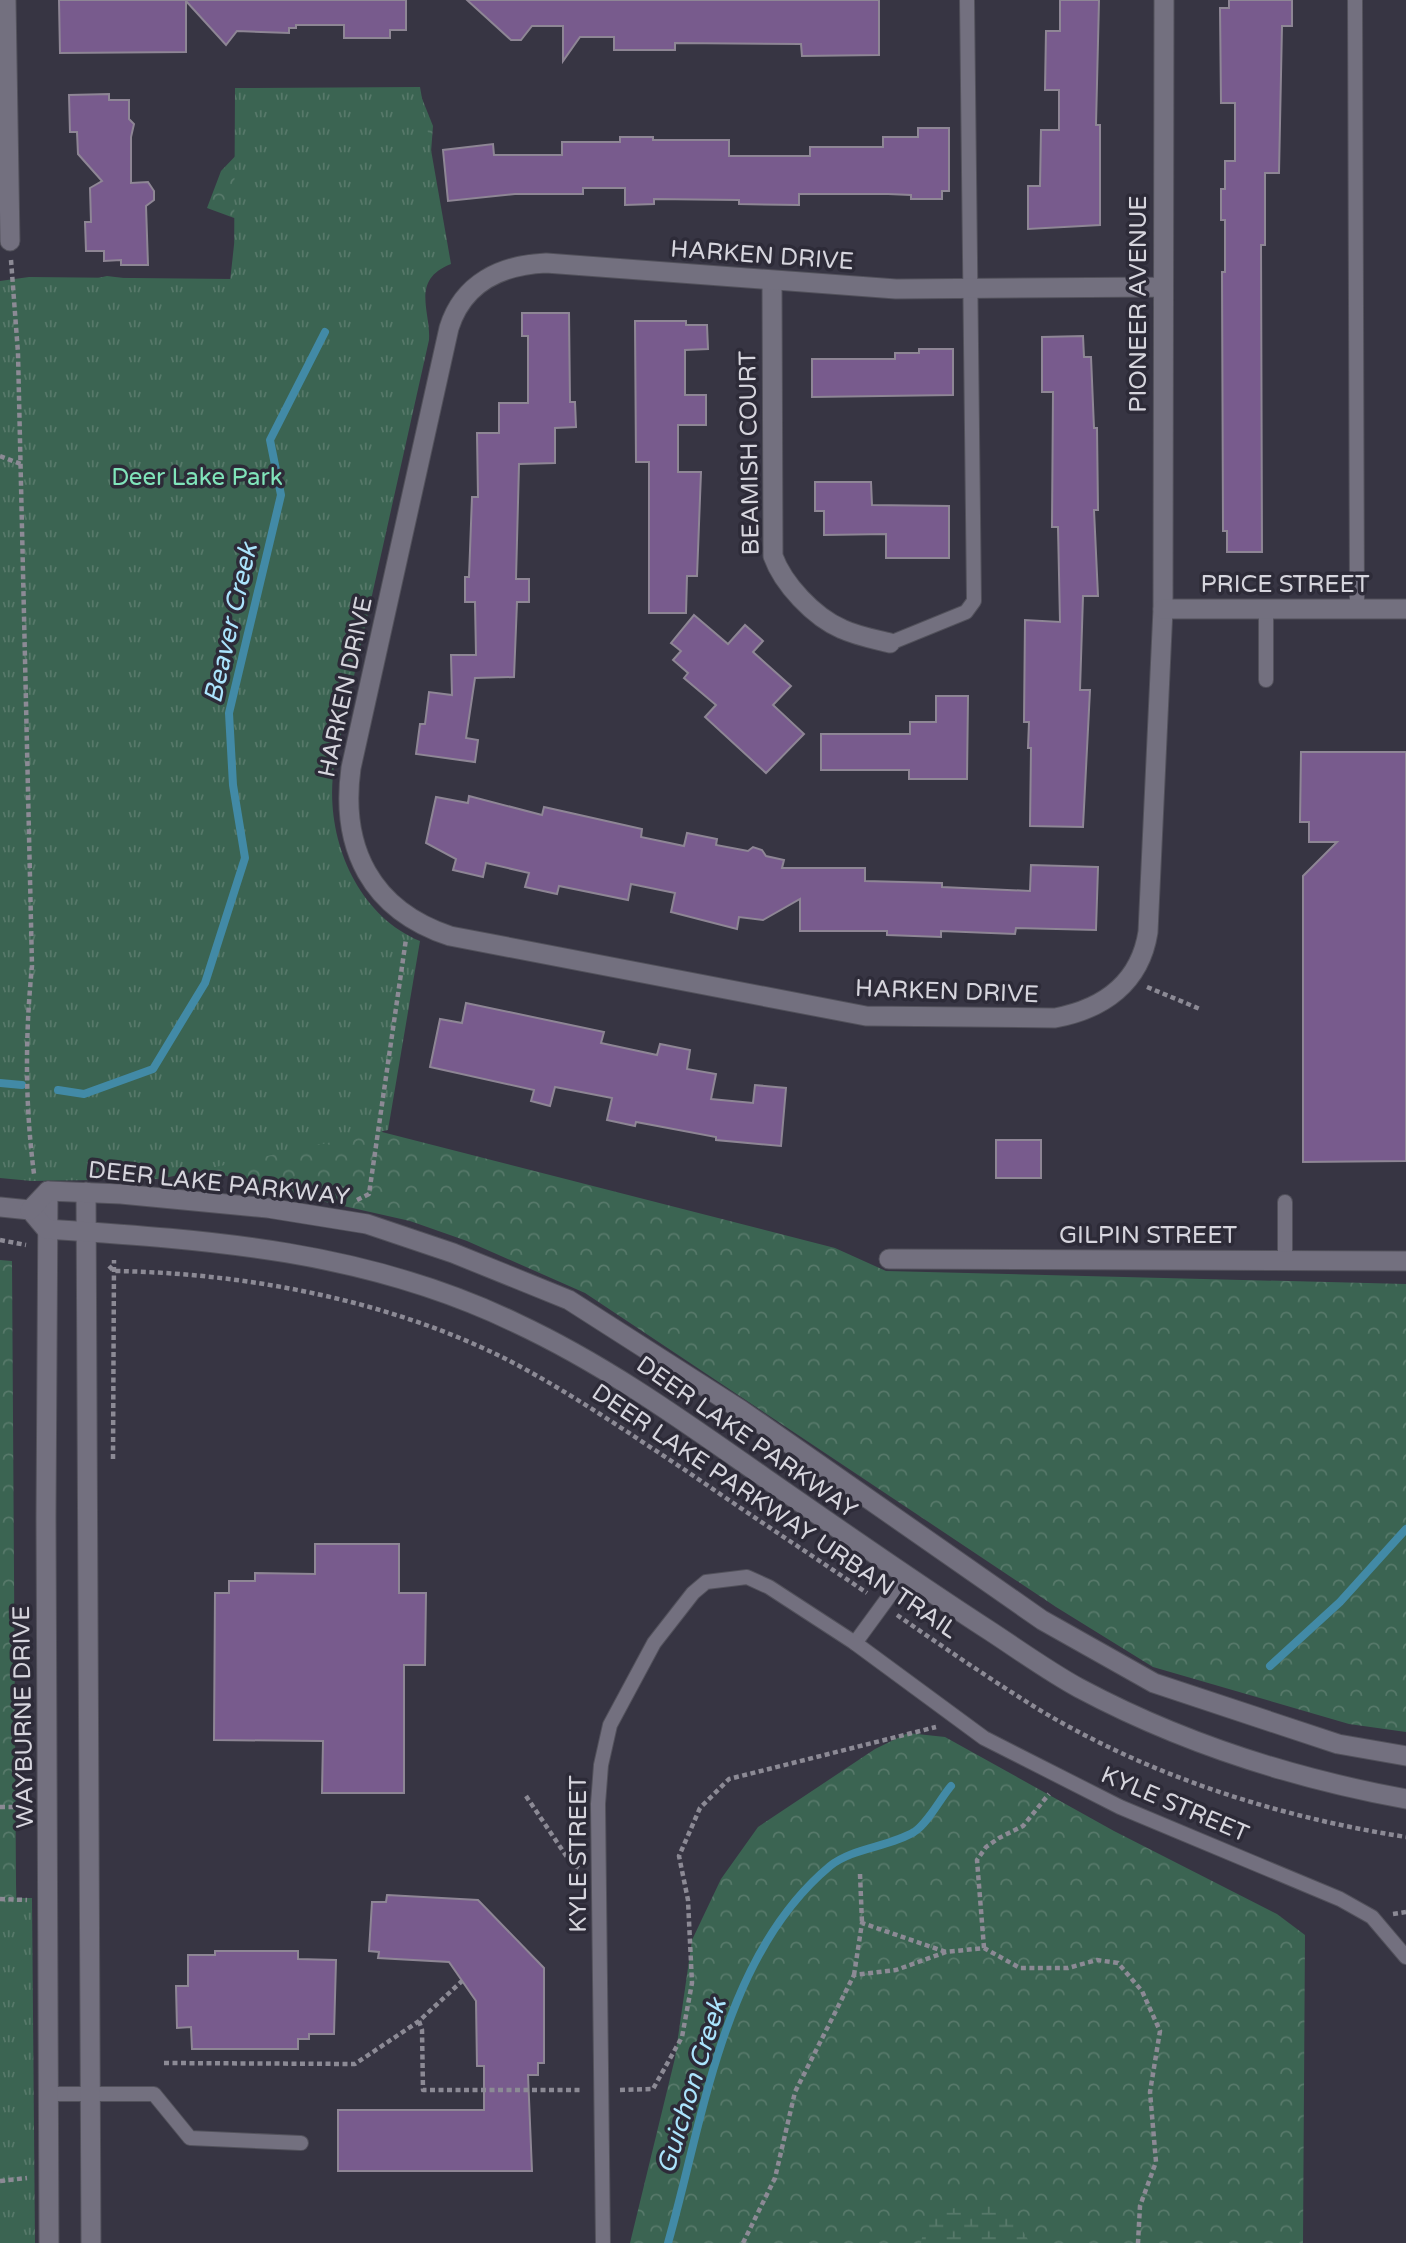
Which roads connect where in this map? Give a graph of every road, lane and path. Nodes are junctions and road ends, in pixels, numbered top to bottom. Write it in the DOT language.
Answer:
graph roads {
  1 [pos="6,0"];
  2 [pos="967,0"];
  3 [pos="1164,0"];
  4 [pos="1355,0"];
  5 [pos="10,241"];
  6 [pos="772,281"];
  7 [pos="1162,287"];
  8 [pos="973,288"];
  9 [pos="0,456"];
  10 [pos="20,464"];
  11 [pos="1163,609"];
  12 [pos="1357,609"];
  13 [pos="1406,609"];
  14 [pos="1266,610"];
  15 [pos="890,643"];
  16 [pos="1266,680"];
  17 [pos="413,922"];
  18 [pos="1131,978"];
  19 [pos="1200,1009"];
  20 [pos="40,1186"];
  21 [pos="86,1192"];
  22 [pos="354,1202"];
  23 [pos="1285,1202"];
  24 [pos="0,1207"];
  25 [pos="30,1210"];
  26 [pos="46,1229"];
  27 [pos="85,1232"];
  28 [pos="0,1240"];
  29 [pos="27,1244"];
  30 [pos="889,1259"];
  31 [pos="1285,1260"];
  32 [pos="1406,1261"];
  33 [pos="109,1265"];
  34 [pos="904,1576"];
  35 [pos="883,1605"];
  36 [pos="855,1643"];
  37 [pos="955,1716"];
  38 [pos="1406,1756"];
  39 [pos="1060,1779"];
  40 [pos="526,1796"];
  41 [pos="1406,1799"];
  42 [pos="1406,1837"];
  43 [pos="860,1874"];
  44 [pos="599,1879"];
  45 [pos="862,1923"];
  46 [pos="984,1948"];
  47 [pos="946,1952"];
  48 [pos="1406,1957"];
  49 [pos="854,1975"];
  50 [pos="462,1981"];
  51 [pos="419,2021"];
  52 [pos="164,2063"];
  53 [pos="602,2091"];
  54 [pos="51,2094"];
  55 [pos="91,2094"];
  56 [pos="301,2143"];
  57 [pos="0,2182"];
  58 [pos="22,2185"];
  59 [pos="49,2243"];
  60 [pos="91,2243"];
  61 [pos="603,2243"];
  62 [pos="743,2243"];
  63 [pos="1138,2243"];
  1 -- 5 [label="street"];
  2 -- 8 [label="lane"];
  3 -- 7 [label="street, PIONEER AVENUE"];
  4 -- 12 [label="lane"];
  5 -- 10 [label="path"];
  6 -- 8 [label="street, HARKEN DRIVE"];
  6 -- 15 [label="street, BEAMISH COURT"];
  6 -- 17 [label="street, HARKEN DRIVE"];
  7 -- 8 [label="street, HARKEN DRIVE"];
  7 -- 11 [label="street, PIONEER AVENUE"];
  8 -- 15 [label="lane"];
  9 -- 10 [label="path"];
  10 -- 20 [label="path"];
  11 -- 14 [label="street, PRICE STREET"];
  11 -- 18 [label="street, HARKEN DRIVE"];
  12 -- 13 [label="street, PRICE STREET"];
  12 -- 14 [label="street, PRICE STREET"];
  14 -- 16 [label="lane"];
  17 -- 18 [label="street, HARKEN DRIVE"];
  17 -- 22 [label="path"];
  18 -- 19 [label="path"];
  20 -- 21 [label="street, DEER LAKE PARKWAY"];
  20 -- 25 [label="street"];
  20 -- 26 [label="street, WAYBURNE DRIVE"];
  21 -- 27 [label="street"];
  21 -- 38 [label="street, DEER LAKE PARKWAY"];
  23 -- 31 [label="lane"];
  24 -- 25 [label="street"];
  25 -- 26 [label="street"];
  26 -- 27 [label="street, DEER LAKE PARKWAY"];
  26 -- 54 [label="street, WAYBURNE DRIVE"];
  27 -- 34 [label="street, DEER LAKE PARKWAY"];
  27 -- 55 [label="street"];
  28 -- 29 [label="path"];
  30 -- 31 [label="street, GILPIN STREET"];
  31 -- 32 [label="street, GILPIN STREET"];
  33 -- 35 [label="path, DEER LAKE PARKWAY URBAN TRAIL"];
  34 -- 35 [label="lane"];
  34 -- 41 [label="street, DEER LAKE PARKWAY"];
  35 -- 36 [label="lane"];
  35 -- 42 [label="path, DEER LAKE PARKWAY URBAN TRAIL"];
  36 -- 37 [label="lane, KYLE STREET"];
  36 -- 44 [label="lane, KYLE STREET"];
  37 -- 39 [label="lane, KYLE STREET"];
  37 -- 53 [label="path"];
  39 -- 46 [label="path"];
  39 -- 48 [label="lane, KYLE STREET"];
  40 -- 44 [label="path"];
  43 -- 45 [label="path"];
  44 -- 53 [label="lane, KYLE STREET"];
  45 -- 47 [label="path"];
  45 -- 49 [label="path"];
  46 -- 47 [label="path"];
  46 -- 63 [label="path"];
  47 -- 49 [label="path"];
  49 -- 62 [label="path"];
  50 -- 51 [label="path"];
  51 -- 52 [label="path"];
  51 -- 53 [label="path"];
  53 -- 61 [label="lane, KYLE STREET"];
  54 -- 55 [label="lane"];
  54 -- 59 [label="street, WAYBURNE DRIVE"];
  55 -- 56 [label="lane"];
  55 -- 60 [label="street"];
  57 -- 58 [label="path"];
}
